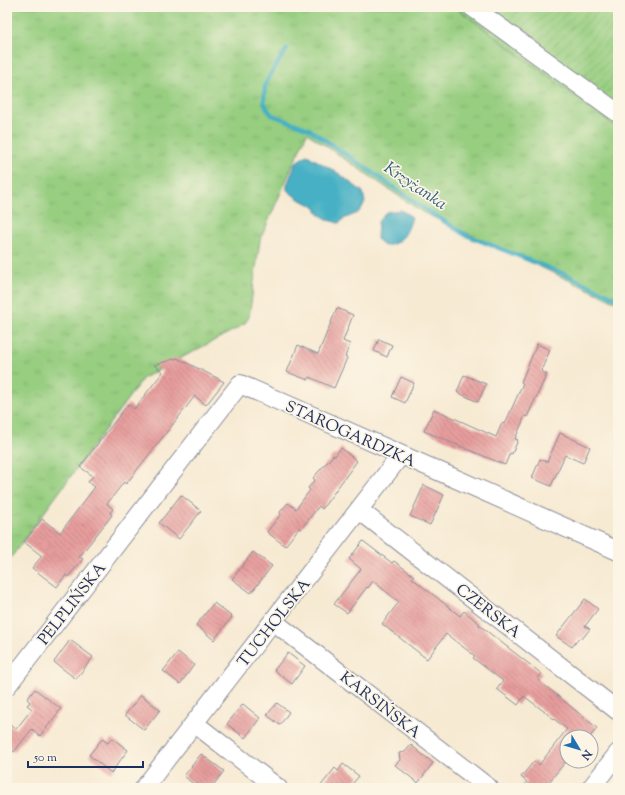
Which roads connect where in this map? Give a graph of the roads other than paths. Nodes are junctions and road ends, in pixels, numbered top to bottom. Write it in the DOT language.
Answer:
graph roads {
  1 [pos="472,7"];
  2 [pos="618,113"];
  3 [pos="401,455"];
  4 [pos="359,510"];
  5 [pos="136,520"];
  6 [pos="618,551"];
  7 [pos="273,621"];
  8 [pos="7,686"];
  9 [pos="618,711"];
  10 [pos="194,723"];
  11 [pos="618,753"];
  12 [pos="144,788"];
  13 [pos="278,788"];
  14 [pos="489,788"];
  15 [pos="590,788"];
  1 -- 2 [label="street"];
  3 -- 4 [label="street, TUCHOLSKA"];
  3 -- 5 [label="street, STAROGARDZKA"];
  3 -- 6 [label="street, STAROGARDZKA"];
  4 -- 7 [label="street, TUCHOLSKA"];
  4 -- 9 [label="street, CZERSKA"];
  5 -- 8 [label="street, PELPLIŃSKA"];
  7 -- 10 [label="street, TUCHOLSKA"];
  7 -- 14 [label="street, KARSIŃSKA"];
  10 -- 12 [label="street, TUCHOLSKA"];
  10 -- 13 [label="street"];
  11 -- 15 [label="street"];
}
